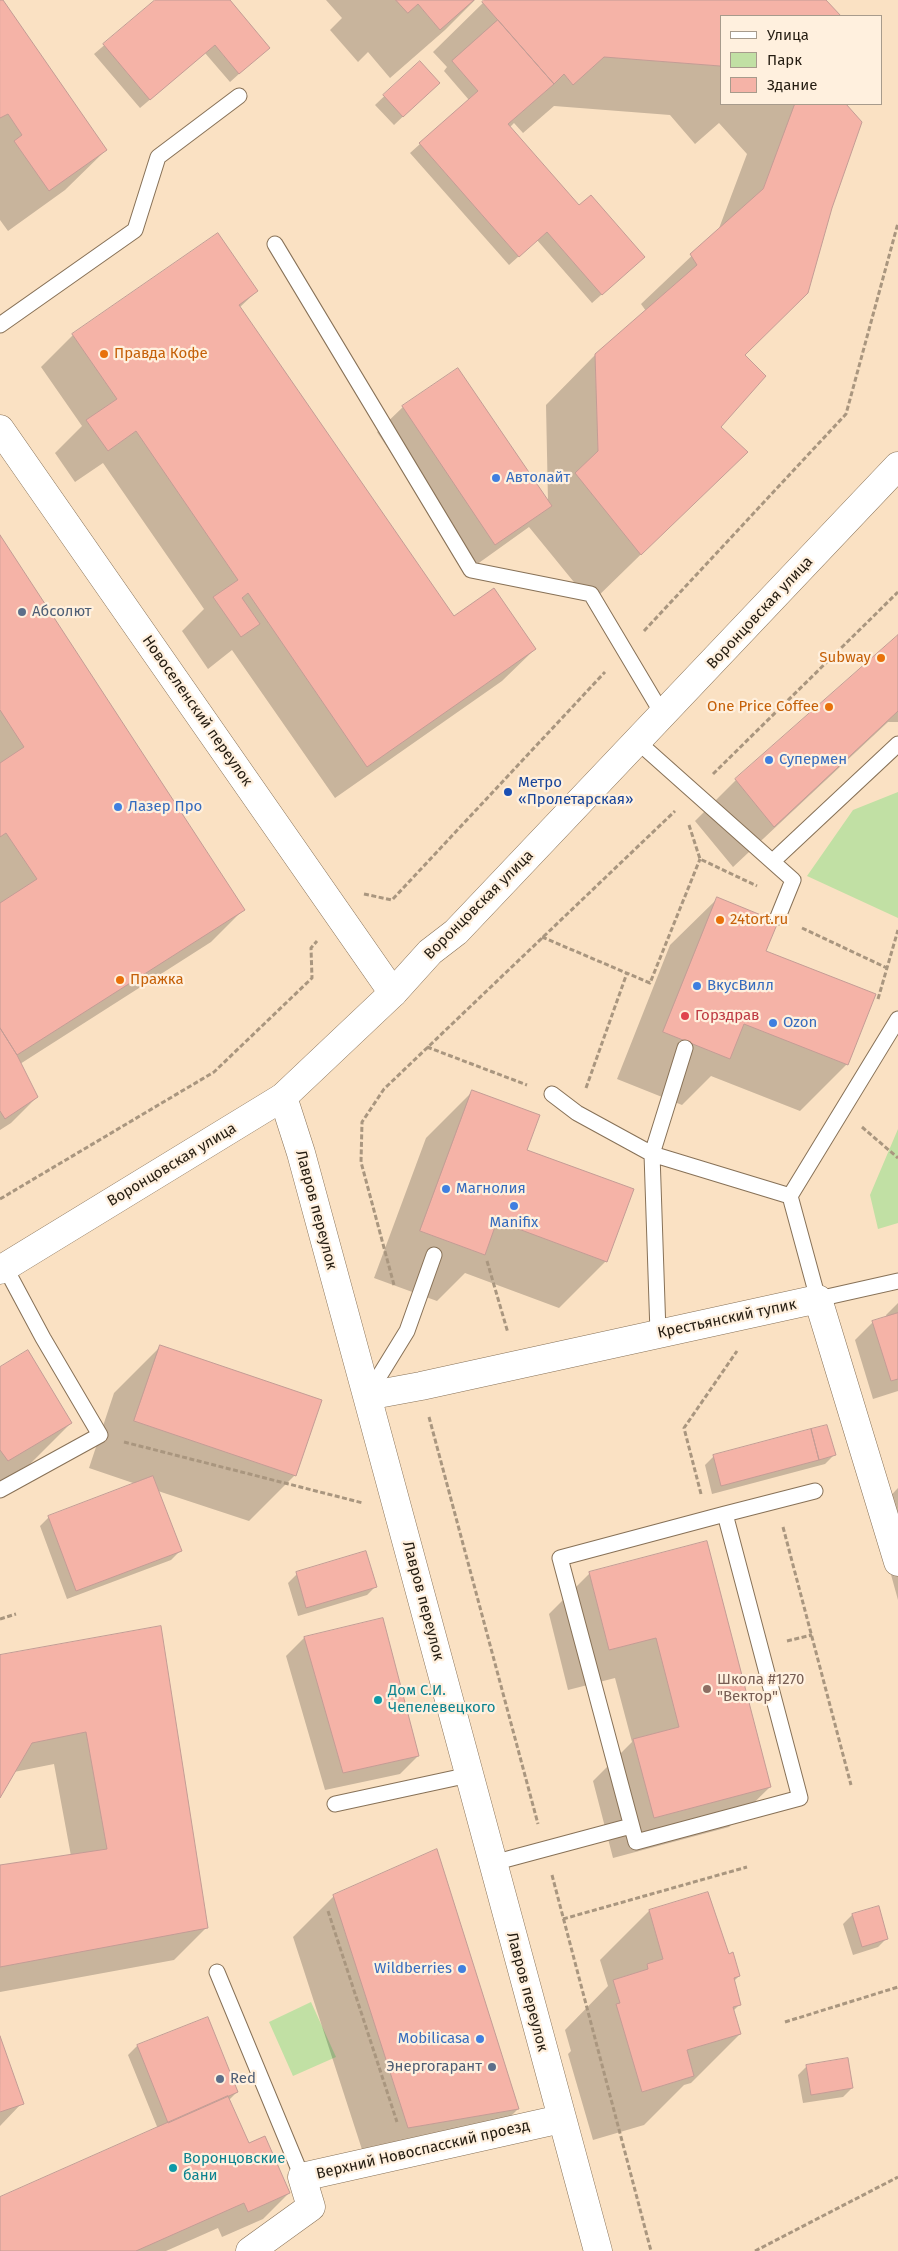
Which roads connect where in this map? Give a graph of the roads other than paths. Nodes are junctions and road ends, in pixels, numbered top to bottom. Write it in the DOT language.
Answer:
graph roads {
  1 [pos="239,96"];
  2 [pos="275,244"];
  3 [pos="0,325"];
  4 [pos="0,430"];
  5 [pos="898,466"];
  6 [pos="663,715"];
  7 [pos="638,742"];
  8 [pos="898,744"];
  9 [pos="773,862"];
  10 [pos="778,917"];
  11 [pos="393,993"];
  12 [pos="898,1019"];
  13 [pos="686,1048"];
  14 [pos="552,1094"];
  15 [pos="283,1097"];
  16 [pos="652,1154"];
  17 [pos="790,1196"];
  18 [pos="434,1255"];
  19 [pos="2,1268"];
  20 [pos="898,1281"];
  21 [pos="818,1299"];
  22 [pos="658,1333"];
  23 [pos="367,1396"];
  24 [pos="0,1490"];
  25 [pos="815,1491"];
  26 [pos="725,1514"];
  27 [pos="898,1562"];
  28 [pos="469,1775"];
  29 [pos="335,1804"];
  30 [pos="631,1826"];
  31 [pos="493,1863"];
  32 [pos="217,1972"];
  33 [pos="561,2119"];
  34 [pos="302,2177"];
  35 [pos="253,2250"];
  36 [pos="598,2251"];
  1 -- 3 [label="lane"];
  2 -- 6 [label="lane"];
  4 -- 11 [label="street, Новоселенский переулок"];
  5 -- 6 [label="street, Воронцовская улица"];
  6 -- 7 [label="street, Воронцовская улица"];
  7 -- 9 [label="lane"];
  7 -- 11 [label="street, Воронцовская улица"];
  8 -- 9 [label="lane"];
  9 -- 10 [label="lane"];
  11 -- 15 [label="street, Воронцовская улица"];
  12 -- 17 [label="lane"];
  13 -- 16 [label="lane"];
  14 -- 16 [label="lane"];
  15 -- 19 [label="street, Воронцовская улица"];
  15 -- 23 [label="street, Лавров переулок"];
  16 -- 17 [label="lane"];
  16 -- 22 [label="lane"];
  17 -- 21 [label="lane"];
  18 -- 23 [label="lane"];
  19 -- 24 [label="lane"];
  20 -- 21 [label="lane"];
  21 -- 22 [label="street, Крестьянский тупик"];
  21 -- 27 [label="street"];
  22 -- 23 [label="street, Крестьянский тупик"];
  23 -- 28 [label="street, Лавров переулок"];
  25 -- 26 [label="lane"];
  26 -- 30 [label="lane"];
  26 -- 30 [label="lane"];
  28 -- 29 [label="lane"];
  28 -- 31 [label="street, Лавров переулок"];
  30 -- 31 [label="lane"];
  31 -- 33 [label="street, Лавров переулок"];
  32 -- 34 [label="lane"];
  33 -- 34 [label="street, Верхний Новоспасский проезд"];
  33 -- 36 [label="street, Лавров переулок"];
  34 -- 35 [label="street, Верхний Новоспасский проезд"];
}
